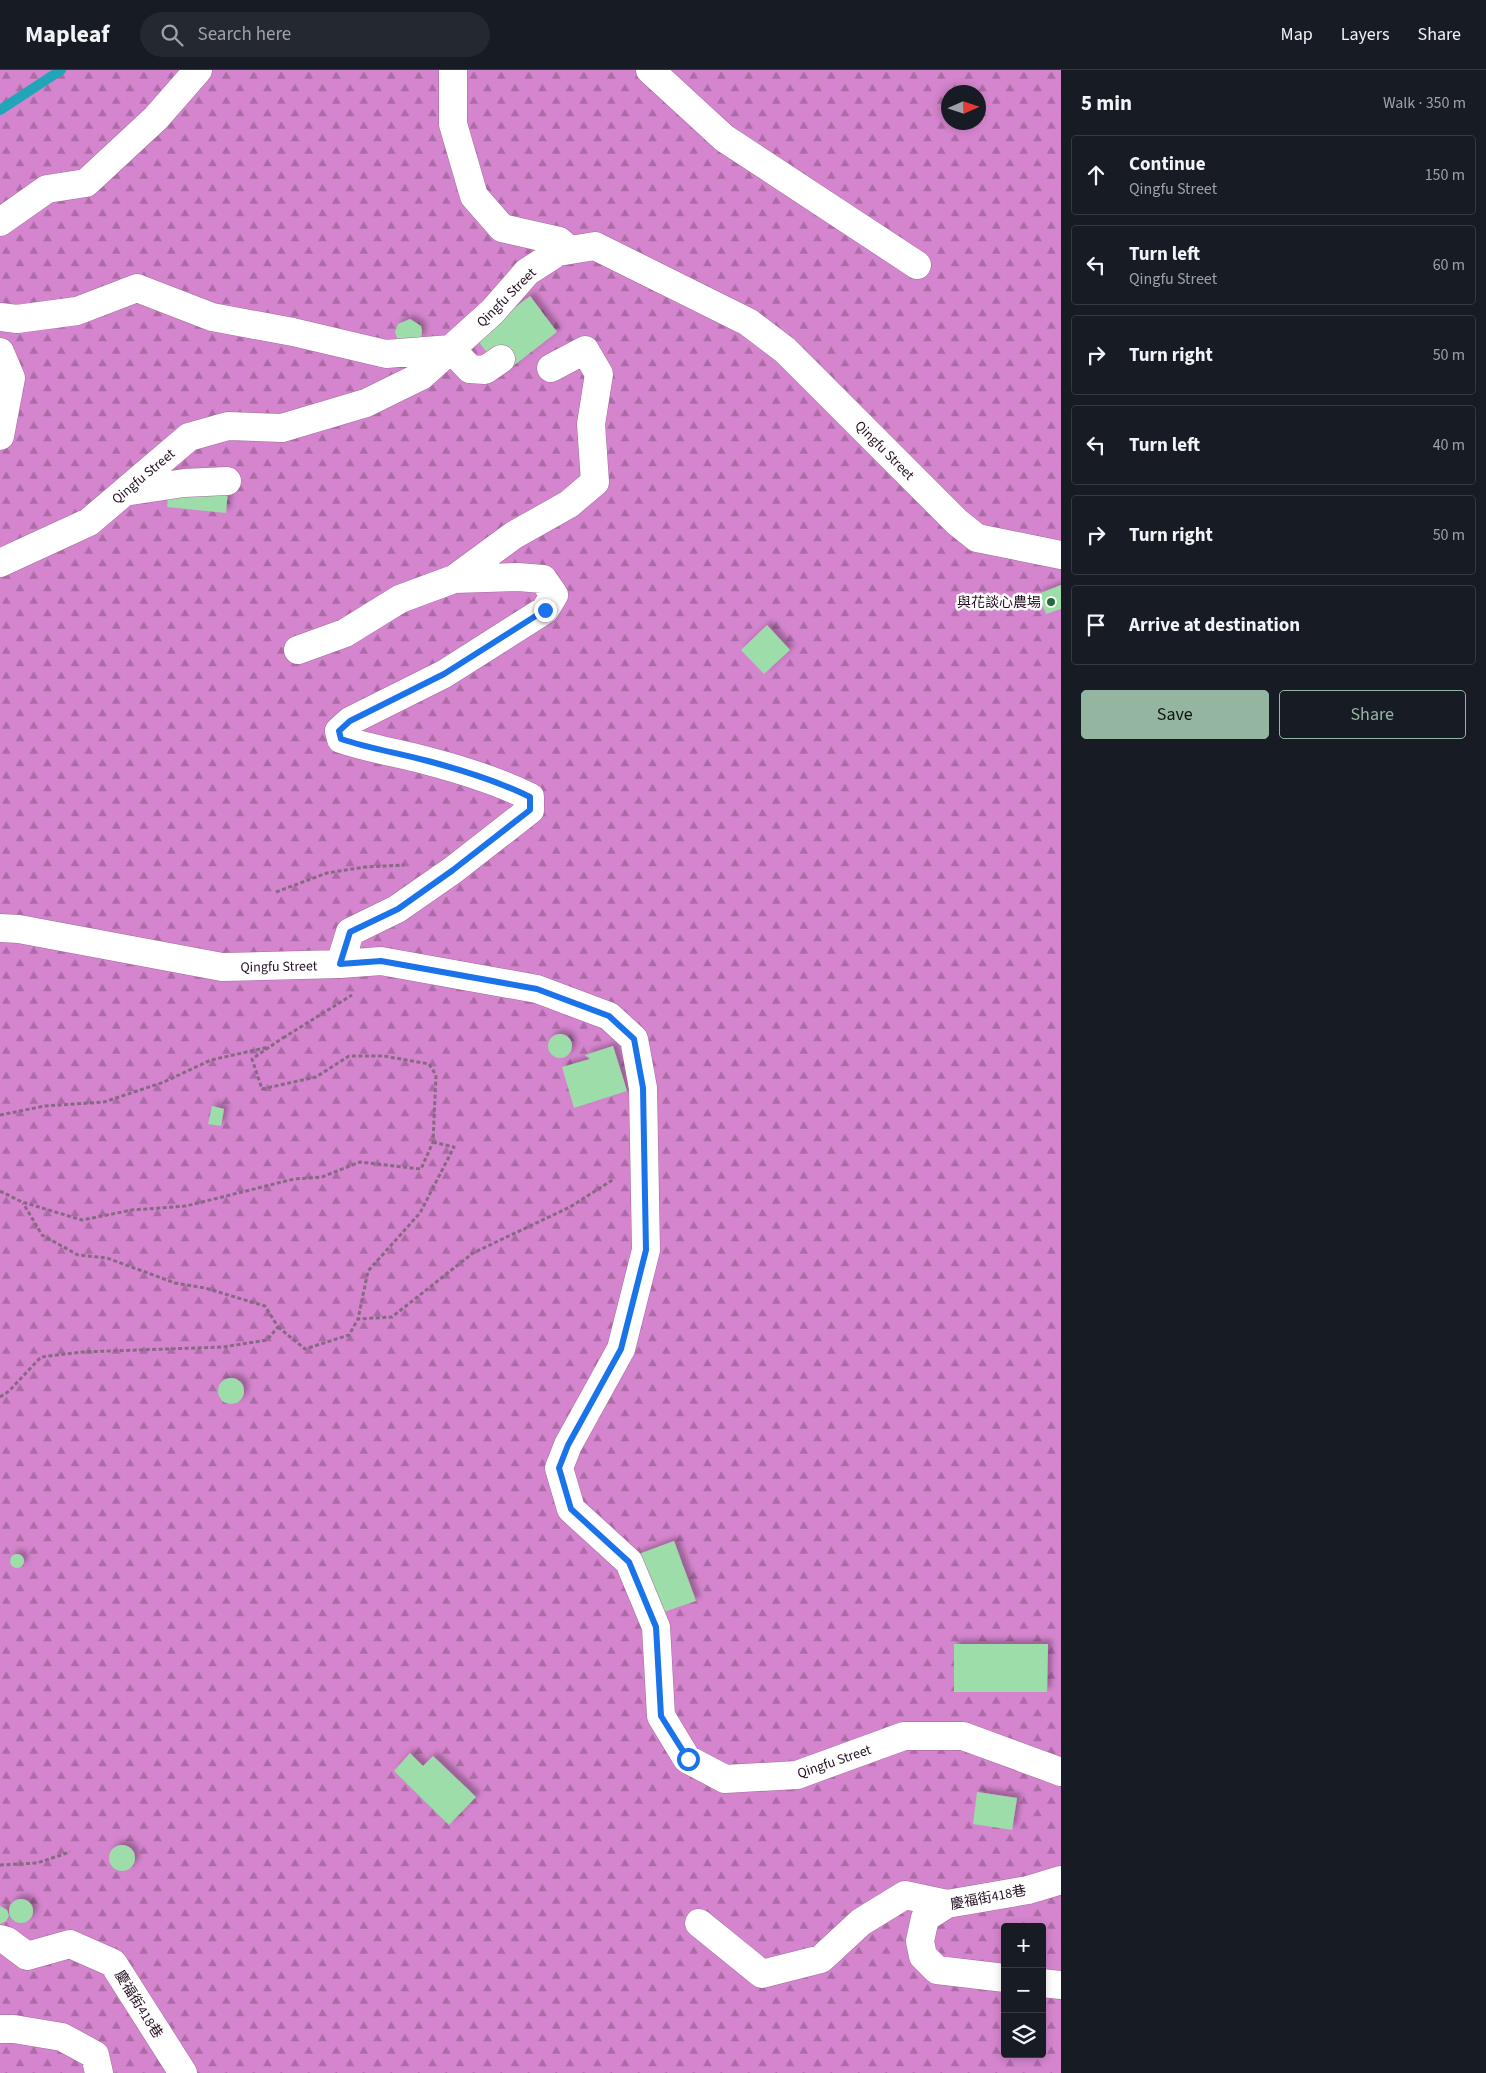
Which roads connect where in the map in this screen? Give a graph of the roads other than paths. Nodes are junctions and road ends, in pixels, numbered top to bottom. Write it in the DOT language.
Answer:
graph roads {
  1 [pos="198,70"];
  2 [pos="453,70"];
  3 [pos="650,70"];
  4 [pos="0,222"];
  5 [pos="570,250"];
  6 [pos="917,265"];
  7 [pos="0,317"];
  8 [pos="450,349"];
  9 [pos="0,352"];
  10 [pos="501,359"];
  11 [pos="551,368"];
  12 [pos="0,436"];
  13 [pos="227,482"];
  14 [pos="124,492"];
  15 [pos="1061,555"];
  16 [pos="0,563"];
  17 [pos="454,579"];
  18 [pos="298,650"];
  19 [pos="0,928"];
  20 [pos="340,964"];
  21 [pos="1061,1772"];
  22 [pos="1061,1880"];
  23 [pos="947,1904"];
  24 [pos="700,1923"];
  25 [pos="0,1939"];
  26 [pos="1001,1978"];
  27 [pos="1046,1983"];
  28 [pos="1061,1985"];
  29 [pos="0,2028"];
  30 [pos="99,2073"];
  31 [pos="183,2073"];
  1 -- 4 [label="street"];
  2 -- 5 [label="street"];
  3 -- 6 [label="street"];
  5 -- 8 [label="street, Qingfu Street"];
  5 -- 15 [label="street, Qingfu Street"];
  7 -- 8 [label="street"];
  8 -- 10 [label="street"];
  8 -- 14 [label="street, Qingfu Street"];
  9 -- 12 [label="street"];
  11 -- 17 [label="street"];
  13 -- 14 [label="street"];
  14 -- 16 [label="street, Qingfu Street"];
  17 -- 18 [label="street"];
  17 -- 20 [label="street"];
  19 -- 20 [label="street, Qingfu Street"];
  20 -- 21 [label="street, Qingfu Street"];
  22 -- 23 [label="street, 慶福街418巷"];
  23 -- 24 [label="street"];
  23 -- 26 [label="street, 慶福街418巷"];
  25 -- 31 [label="street, 慶福街418巷"];
  27 -- 28 [label="street"];
  29 -- 30 [label="street"];
}
